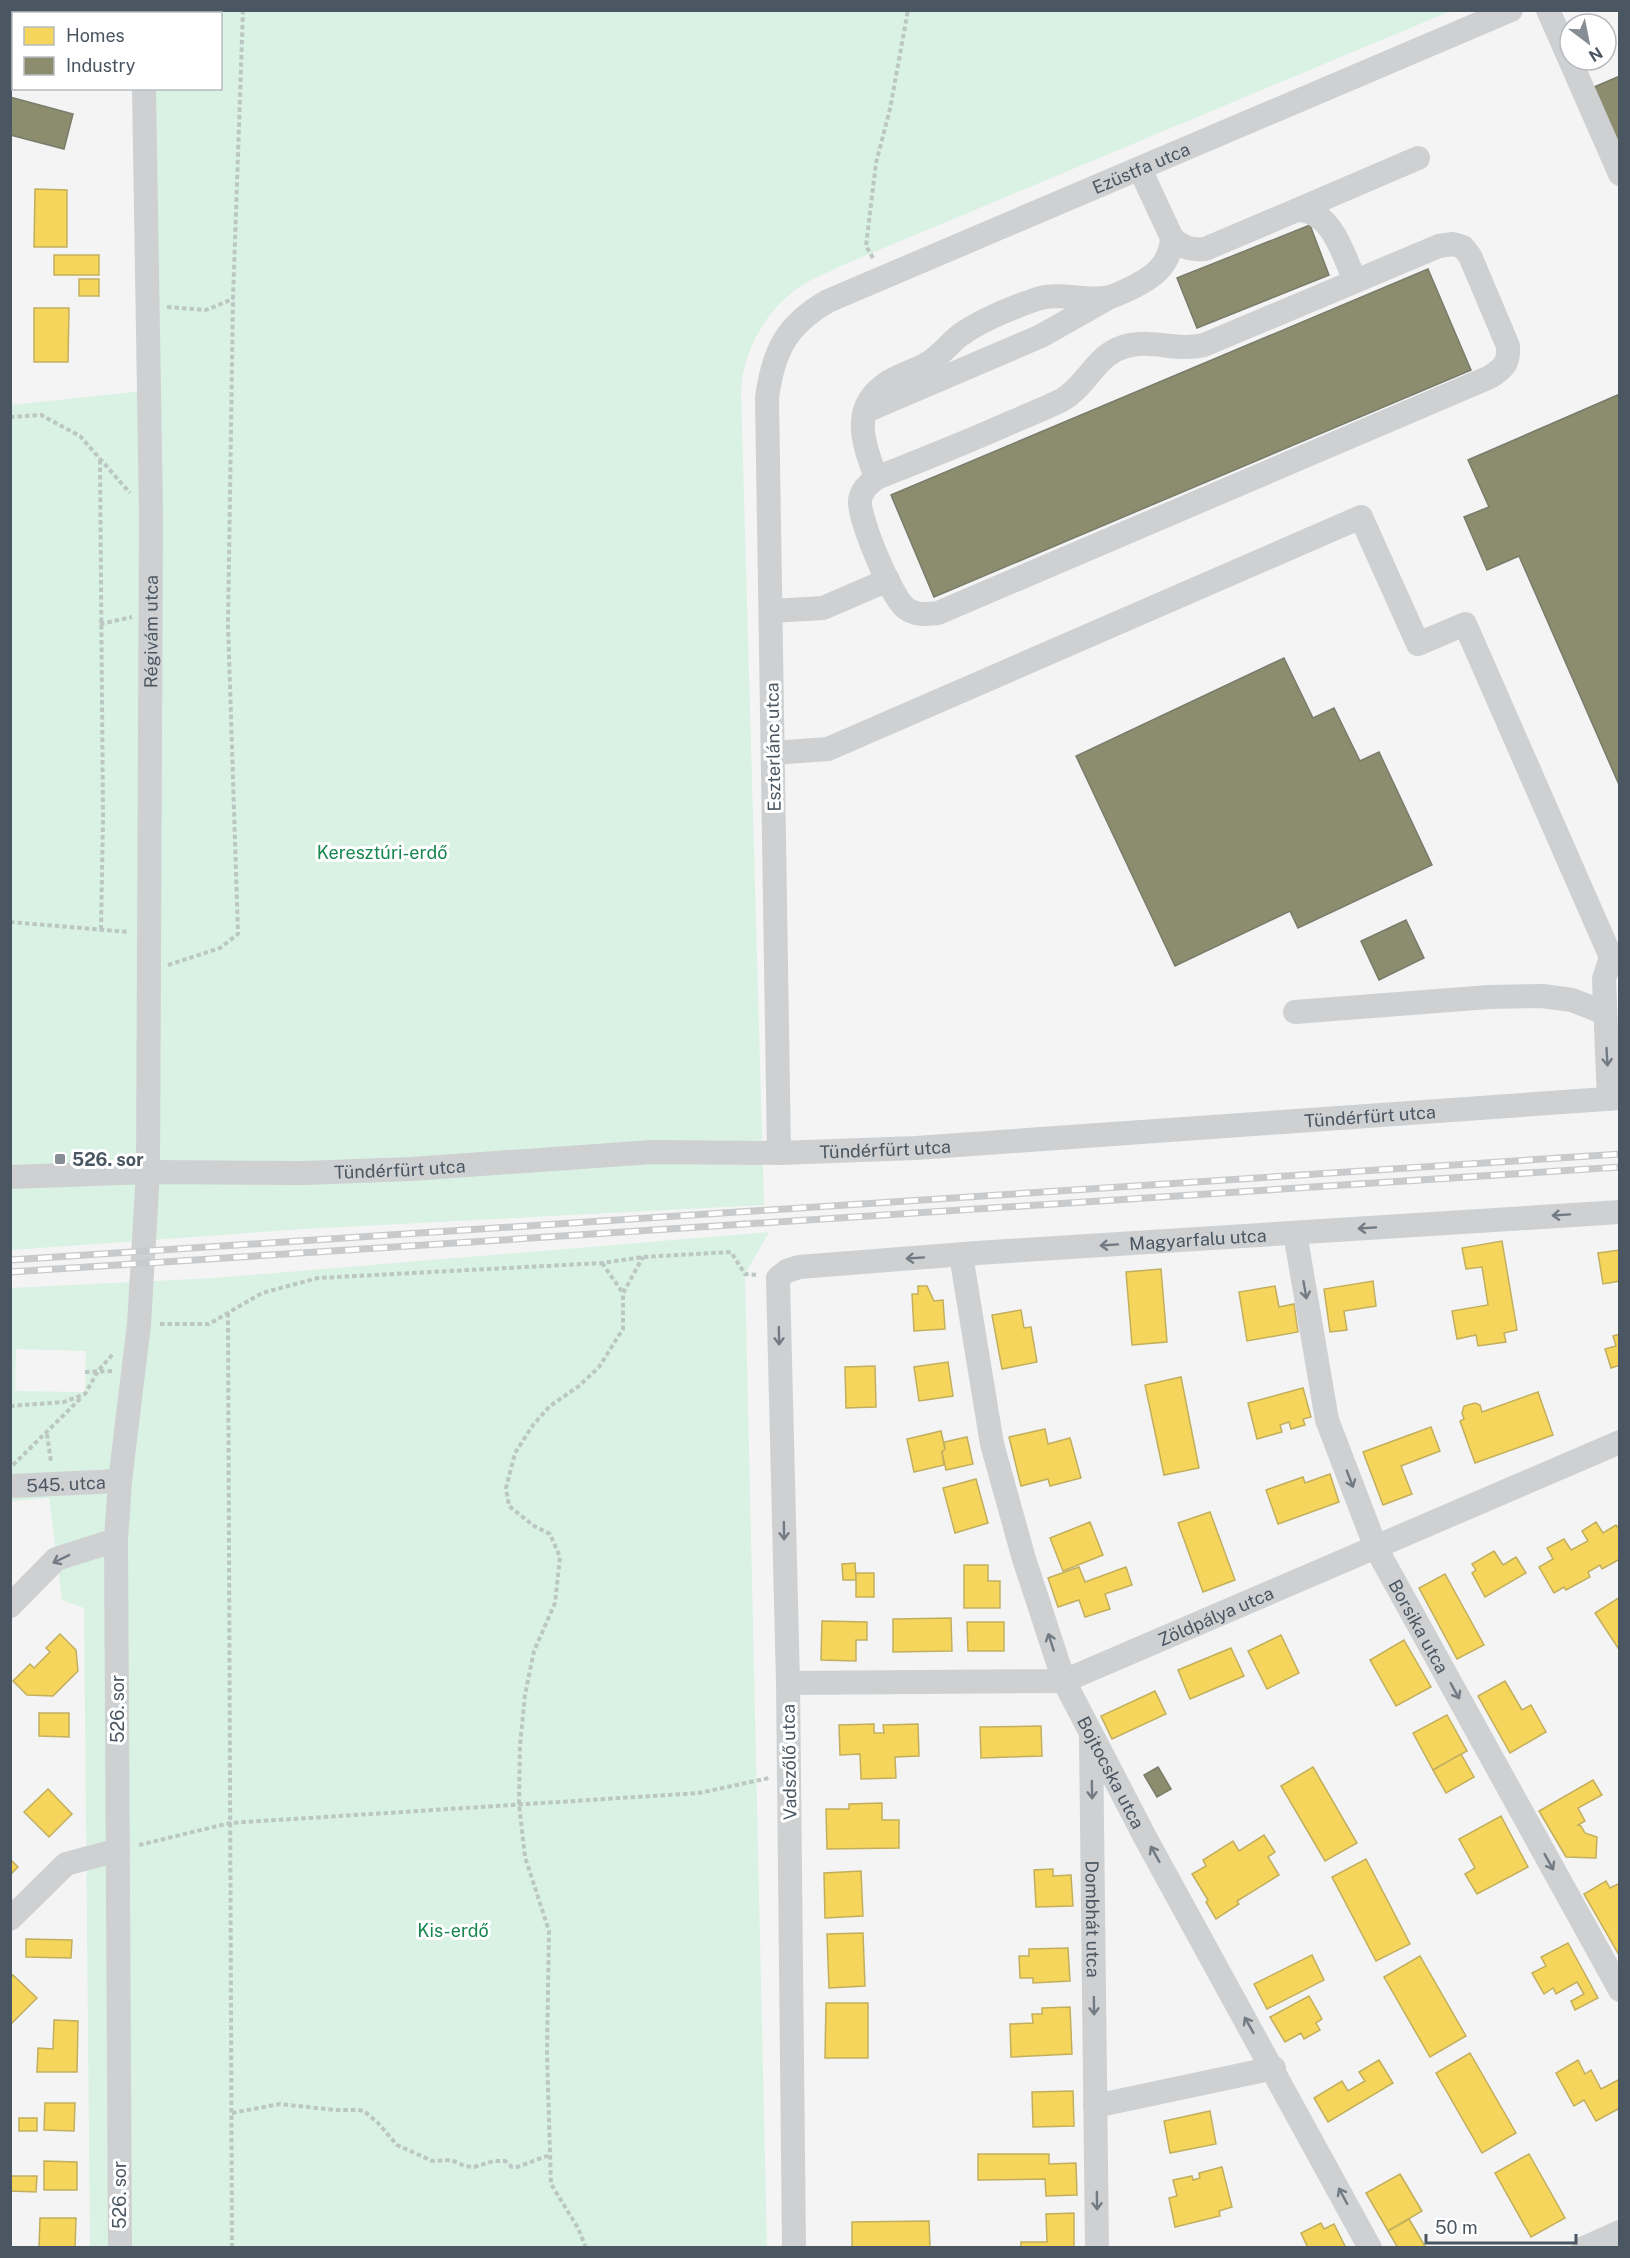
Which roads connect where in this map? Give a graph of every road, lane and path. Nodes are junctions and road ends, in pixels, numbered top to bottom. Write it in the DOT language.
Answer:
graph roads {
  1 [pos="243,10"];
  2 [pos="908,10"];
  3 [pos="1511,10"];
  4 [pos="1548,10"];
  5 [pos="144,90"];
  6 [pos="1418,158"];
  7 [pos="1140,169"];
  8 [pos="1620,174"];
  9 [pos="1297,210"];
  10 [pos="1172,238"];
  11 [pos="883,278"];
  12 [pos="1355,281"];
  13 [pos="1108,298"];
  14 [pos="233,299"];
  15 [pos="147,312"];
  16 [pos="781,343"];
  17 [pos="863,412"];
  18 [pos="10,417"];
  19 [pos="100,460"];
  20 [pos="876,478"];
  21 [pos="151,515"];
  22 [pos="888,580"];
  23 [pos="771,611"];
  24 [pos="150,615"];
  25 [pos="100,624"];
  26 [pos="773,753"];
  27 [pos="10,922"];
  28 [pos="101,929"];
  29 [pos="149,934"];
  30 [pos="1615,957"];
  31 [pos="149,967"];
  32 [pos="1295,1012"];
  33 [pos="1605,1013"];
  34 [pos="1614,1099"];
  35 [pos="779,1153"];
  36 [pos="148,1172"];
  37 [pos="10,1177"];
  38 [pos="1620,1212"];
  39 [pos="1295,1233"];
  40 [pos="961,1255"];
  41 [pos="643,1257"];
  42 [pos="602,1263"];
  43 [pos="778,1278"];
  44 [pos="623,1293"];
  45 [pos="228,1313"];
  46 [pos="139,1324"];
  47 [pos="116,1349"];
  48 [pos="85,1394"];
  49 [pos="10,1406"];
  50 [pos="47,1433"];
  51 [pos="1620,1442"];
  52 [pos="10,1468"];
  53 [pos="120,1481"];
  54 [pos="54,1484"];
  55 [pos="10,1486"];
  56 [pos="116,1540"];
  57 [pos="1376,1548"];
  58 [pos="10,1606"];
  59 [pos="1064,1681"];
  60 [pos="788,1683"];
  61 [pos="1091,1732"];
  62 [pos="789,1773"];
  63 [pos="519,1804"];
  64 [pos="230,1823"];
  65 [pos="118,1850"];
  66 [pos="10,1919"];
  67 [pos="1620,1990"];
  68 [pos="1274,2068"];
  69 [pos="1095,2106"];
  70 [pos="232,2113"];
  71 [pos="550,2155"];
  72 [pos="1620,2232"];
  73 [pos="120,2247"];
  74 [pos="232,2247"];
  75 [pos="586,2247"];
  76 [pos="794,2247"];
  77 [pos="1097,2247"];
  78 [pos="1370,2247"];
  79 [pos="1584,2247"];
  1 -- 14 [label="path"];
  2 -- 11 [label="path"];
  3 -- 7 [label="street, Ezüstfa utca"];
  4 -- 8 [label="street"];
  5 -- 15 [label="street, Régivám utca"];
  6 -- 9 [label="street"];
  7 -- 10 [label="street"];
  7 -- 11 [label="street, Ezüstfa utca"];
  9 -- 10 [label="street"];
  9 -- 12 [label="street"];
  10 -- 13 [label="street"];
  11 -- 16 [label="street, Ezüstfa utca"];
  12 -- 20 [label="street"];
  12 -- 22 [label="street"];
  13 -- 17 [label="street"];
  13 -- 17 [label="street"];
  14 -- 15 [label="path"];
  14 -- 31 [label="path"];
  15 -- 21 [label="street, Régivám utca"];
  16 -- 23 [label="street, Eszterlánc utca"];
  17 -- 20 [label="street"];
  18 -- 19 [label="path"];
  19 -- 21 [label="path"];
  19 -- 25 [label="path"];
  20 -- 22 [label="street"];
  21 -- 24 [label="street, Régivám utca"];
  22 -- 23 [label="street"];
  23 -- 26 [label="street, Eszterlánc utca"];
  24 -- 25 [label="path"];
  24 -- 29 [label="street, Régivám utca"];
  25 -- 28 [label="path"];
  26 -- 30 [label="street"];
  26 -- 35 [label="street, Eszterlánc utca"];
  27 -- 28 [label="path"];
  28 -- 29 [label="path"];
  29 -- 31 [label="street, Régivám utca"];
  30 -- 33 [label="street"];
  31 -- 36 [label="street, Régivám utca"];
  32 -- 33 [label="street"];
  33 -- 34 [label="street, one-way"];
  34 -- 35 [label="street, Tündérfürt utca"];
  35 -- 36 [label="street, Tündérfürt utca"];
  36 -- 37 [label="street, Tündérfürt utca"];
  36 -- 46 [label="street, 526. sor"];
  38 -- 39 [label="street, Magyarfalu utca, one-way"];
  39 -- 40 [label="street, Magyarfalu utca, one-way"];
  39 -- 57 [label="street, Borsika utca, one-way"];
  40 -- 43 [label="street, Magyarfalu utca, one-way"];
  59 -- 40 [label="street, Bojtocska utca, one-way"];
  41 -- 42 [label="path"];
  41 -- 43 [label="path"];
  41 -- 44 [label="path"];
  42 -- 44 [label="path"];
  42 -- 45 [label="path"];
  43 -- 60 [label="street, Vadszőlő utca, one-way"];
  44 -- 63 [label="path"];
  45 -- 46 [label="path"];
  45 -- 64 [label="path"];
  46 -- 53 [label="street, 526. sor"];
  47 -- 48 [label="path"];
  48 -- 49 [label="path"];
  48 -- 50 [label="path"];
  50 -- 52 [label="path"];
  50 -- 54 [label="path"];
  51 -- 57 [label="street, Zöldpálya utca"];
  53 -- 54 [label="street, 545. utca"];
  53 -- 56 [label="street, 526. sor"];
  54 -- 55 [label="street, 545. utca"];
  56 -- 58 [label="street, one-way"];
  56 -- 65 [label="street, 526. sor"];
  57 -- 59 [label="street, Zöldpálya utca"];
  57 -- 67 [label="street, Borsika utca, one-way"];
  59 -- 60 [label="street, Zöldpálya utca"];
  59 -- 61 [label="street, Bojtocska utca"];
  60 -- 62 [label="street, Vadszőlő utca"];
  68 -- 61 [label="street, Bojtocska utca, one-way"];
  61 -- 69 [label="street, Dombhát utca, one-way"];
  62 -- 63 [label="path"];
  62 -- 76 [label="street, Vadszőlő utca"];
  63 -- 64 [label="path"];
  63 -- 71 [label="path"];
  64 -- 65 [label="path"];
  64 -- 70 [label="path"];
  65 -- 66 [label="street"];
  65 -- 73 [label="street, 526. sor"];
  68 -- 69 [label="street"];
  78 -- 68 [label="street, Bojtocska utca, one-way"];
  69 -- 77 [label="street, Dombhát utca, one-way"];
  70 -- 71 [label="path"];
  70 -- 74 [label="path"];
  71 -- 75 [label="path"];
  72 -- 79 [label="street"];
}
